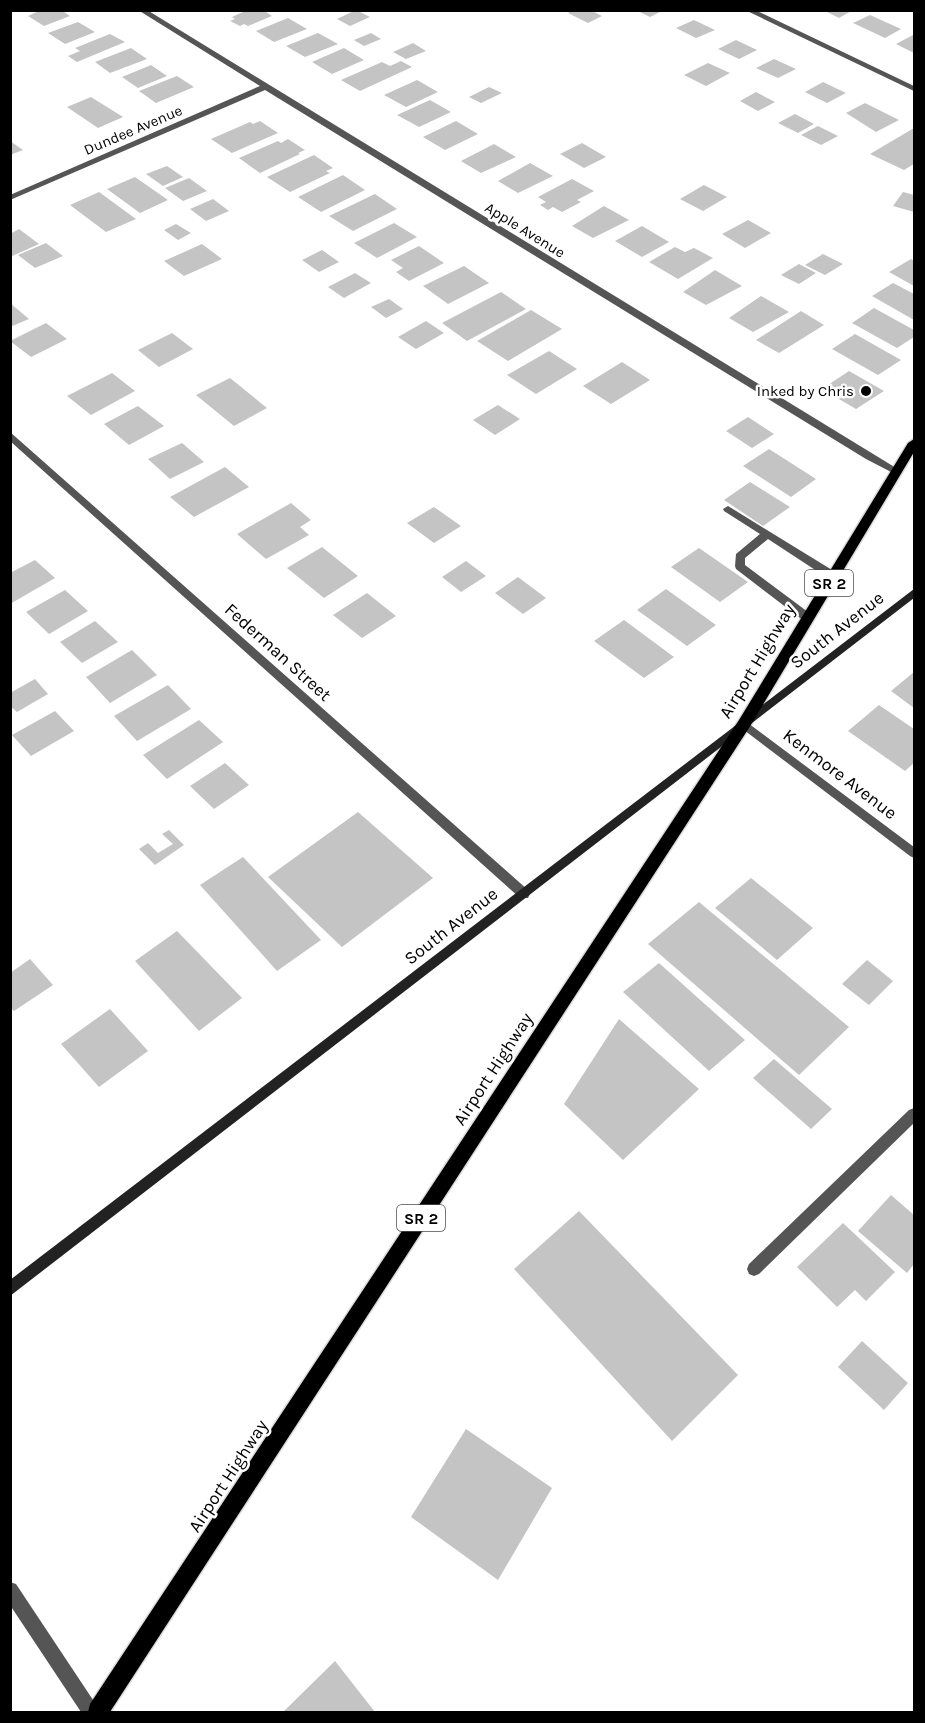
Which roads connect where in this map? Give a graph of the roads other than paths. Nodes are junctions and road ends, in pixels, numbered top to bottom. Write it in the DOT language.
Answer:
graph roads {
  1 [pos="141,10"];
  2 [pos="748,10"];
  3 [pos="266,87"];
  4 [pos="915,89"];
  5 [pos="10,198"];
  6 [pos="10,435"];
  7 [pos="915,443"];
  8 [pos="896,471"];
  9 [pos="728,509"];
  10 [pos="766,534"];
  11 [pos="833,576"];
  12 [pos="915,593"];
  13 [pos="808,618"];
  14 [pos="744,724"];
  15 [pos="915,853"];
  16 [pos="524,894"];
  17 [pos="915,1114"];
  18 [pos="754,1269"];
  19 [pos="10,1289"];
  20 [pos="10,1590"];
  21 [pos="91,1713"];
  22 [pos="98,1713"];
  1 -- 3 [label="street, Apple Avenue"];
  2 -- 4 [label="street"];
  3 -- 5 [label="street, Dundee Avenue"];
  3 -- 8 [label="street, Apple Avenue"];
  6 -- 16 [label="street, Federman Street"];
  7 -- 8 [label="main road, Airport Highway / SR 2"];
  8 -- 11 [label="main road, Airport Highway / SR 2"];
  9 -- 10 [label="street"];
  10 -- 11 [label="street"];
  10 -- 13 [label="street"];
  11 -- 13 [label="main road, Airport Highway / SR 2"];
  12 -- 14 [label="street, South Avenue"];
  13 -- 14 [label="main road, Airport Highway / SR 2"];
  14 -- 15 [label="street, Kenmore Avenue"];
  14 -- 16 [label="street, South Avenue"];
  14 -- 22 [label="main road, Airport Highway / SR 2"];
  16 -- 19 [label="street, South Avenue"];
  17 -- 18 [label="street"];
  20 -- 21 [label="street"];
}
